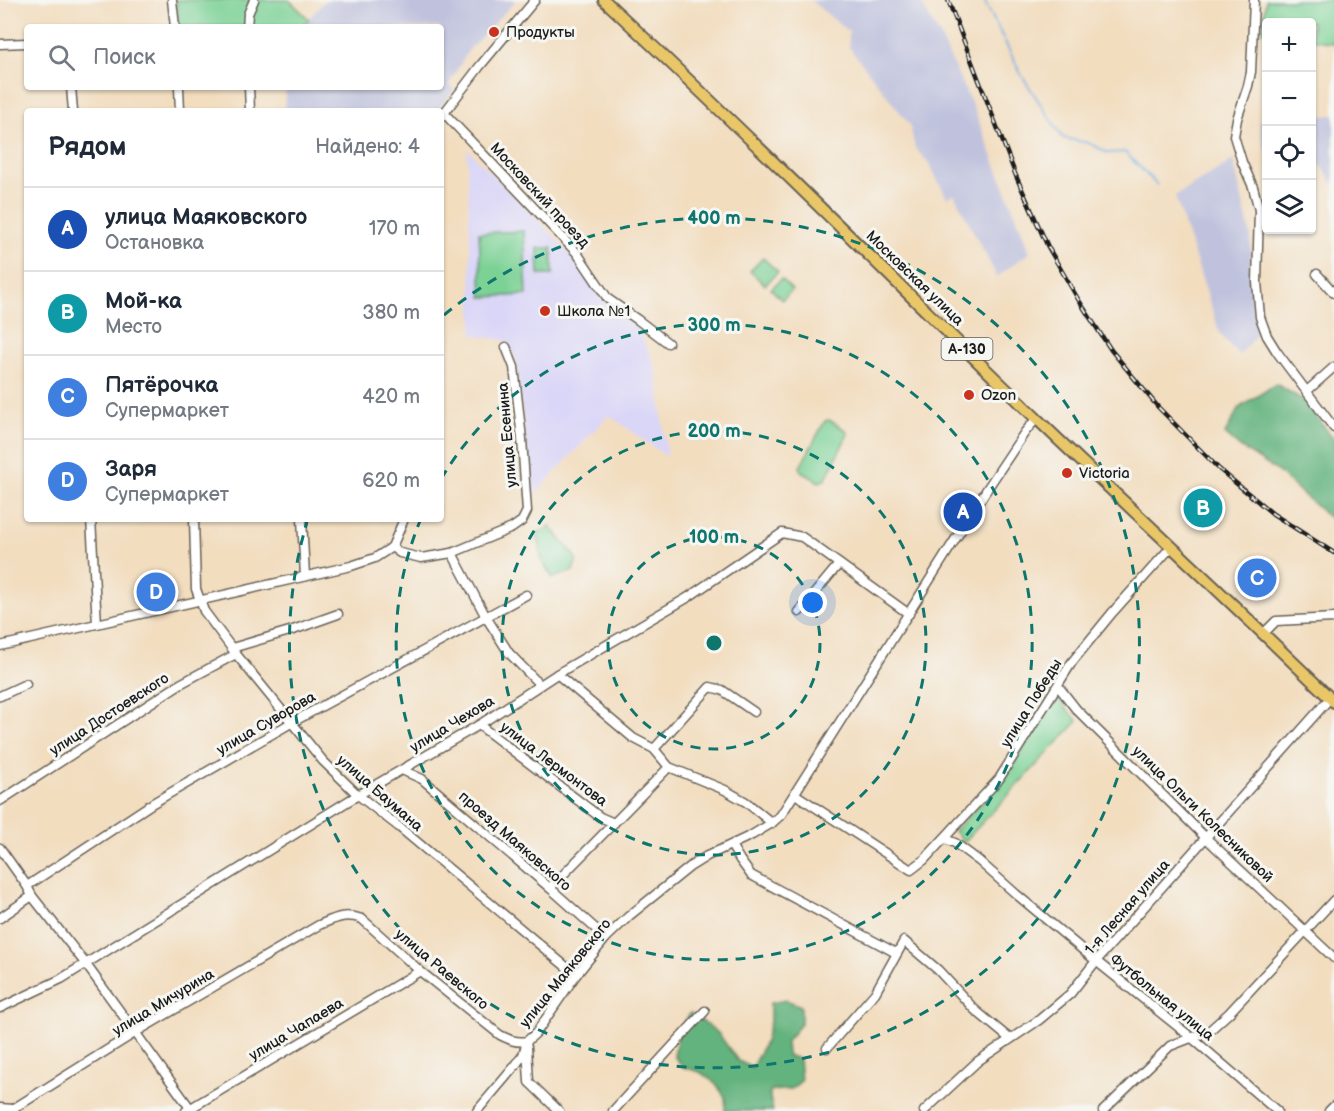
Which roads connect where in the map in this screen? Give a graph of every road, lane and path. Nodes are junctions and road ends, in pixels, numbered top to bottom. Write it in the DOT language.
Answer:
graph roads {
  1 [pos="172,0"];
  2 [pos="254,0"];
  3 [pos="535,0"];
  4 [pos="604,0"];
  5 [pos="1254,0"];
  6 [pos="175,24"];
  7 [pos="248,24"];
  8 [pos="24,43"];
  9 [pos="0,44"];
  10 [pos="71,90"];
  11 [pos="179,90"];
  12 [pos="249,90"];
  13 [pos="73,108"];
  14 [pos="180,108"];
  15 [pos="250,108"];
  16 [pos="444,114"];
  17 [pos="444,116"];
  18 [pos="1317,274"];
  19 [pos="1334,293"];
  20 [pos="668,343"];
  21 [pos="506,347"];
  22 [pos="1334,367"];
  23 [pos="1307,391"];
  24 [pos="1037,418"];
  25 [pos="1334,428"];
  26 [pos="91,522"];
  27 [pos="194,522"];
  28 [pos="302,522"];
  29 [pos="403,522"];
  30 [pos="1172,546"];
  31 [pos="392,547"];
  32 [pos="452,553"];
  33 [pos="839,564"];
  34 [pos="305,576"];
  35 [pos="526,595"];
  36 [pos="200,600"];
  37 [pos="799,612"];
  38 [pos="338,614"];
  39 [pos="909,614"];
  40 [pos="486,617"];
  41 [pos="1334,618"];
  42 [pos="97,624"];
  43 [pos="1263,634"];
  44 [pos="0,646"];
  45 [pos="234,651"];
  46 [pos="558,674"];
  47 [pos="26,684"];
  48 [pos="540,685"];
  49 [pos="1058,686"];
  50 [pos="0,696"];
  51 [pos="1332,700"];
  52 [pos="754,712"];
  53 [pos="291,723"];
  54 [pos="479,725"];
  55 [pos="654,749"];
  56 [pos="669,767"];
  57 [pos="402,770"];
  58 [pos="795,794"];
  59 [pos="358,795"];
  60 [pos="0,801"];
  61 [pos="614,823"];
  62 [pos="772,823"];
  63 [pos="945,838"];
  64 [pos="1206,838"];
  65 [pos="731,845"];
  66 [pos="0,848"];
  67 [pos="27,886"];
  68 [pos="550,888"];
  69 [pos="32,896"];
  70 [pos="1334,900"];
  71 [pos="340,916"];
  72 [pos="0,918"];
  73 [pos="1304,931"];
  74 [pos="606,938"];
  75 [pos="896,953"];
  76 [pos="1334,958"];
  77 [pos="1096,962"];
  78 [pos="85,963"];
  79 [pos="420,971"];
  80 [pos="576,975"];
  81 [pos="0,1008"];
  82 [pos="705,1011"];
  83 [pos="136,1032"];
  84 [pos="1192,1038"];
  85 [pos="1010,1039"];
  86 [pos="526,1041"];
  87 [pos="827,1048"];
  88 [pos="1334,1106"];
  89 [pos="0,1108"];
  90 [pos="188,1110"];
  91 [pos="477,1111"];
  92 [pos="559,1111"];
  93 [pos="614,1111"];
  94 [pos="924,1111"];
  95 [pos="1103,1111"];
  96 [pos="1277,1111"];
  97 [pos="1330,1111"];
  1 -- 6 [label="street"];
  2 -- 7 [label="street"];
  3 -- 16 [label="street"];
  4 -- 24 [label="main road, Московская улица / А-130"];
  5 -- 23 [label="street"];
  8 -- 9 [label="street"];
  10 -- 13 [label="street"];
  11 -- 14 [label="street"];
  12 -- 15 [label="street"];
  17 -- 20 [label="street, Московский проезд"];
  18 -- 19 [label="street"];
  21 -- 32 [label="street, улица Есенина"];
  22 -- 23 [label="street"];
  23 -- 25 [label="street"];
  24 -- 30 [label="main road, Московская улица / А-130"];
  24 -- 39 [label="street, улица Маяковского"];
  26 -- 42 [label="street"];
  27 -- 36 [label="street"];
  28 -- 34 [label="street"];
  29 -- 31 [label="street"];
  30 -- 43 [label="main road, Московская улица / А-130"];
  30 -- 49 [label="street, улица Победы"];
  31 -- 32 [label="street"];
  31 -- 34 [label="street"];
  32 -- 40 [label="street"];
  33 -- 37 [label="street"];
  33 -- 39 [label="street, улица Чехова"];
  33 -- 46 [label="street, улица Чехова"];
  34 -- 36 [label="street"];
  35 -- 40 [label="street, улица Суворова"];
  36 -- 42 [label="street"];
  36 -- 45 [label="street, улица Баумана"];
  38 -- 45 [label="street, улица Достоевского"];
  39 -- 58 [label="street, улица Маяковского"];
  40 -- 48 [label="street"];
  40 -- 53 [label="street, улица Суворова"];
  41 -- 43 [label="street"];
  42 -- 44 [label="street"];
  43 -- 51 [label="main road, Московская улица / А-130"];
  45 -- 53 [label="street, улица Баумана"];
  45 -- 60 [label="street, улица Достоевского"];
  46 -- 48 [label="street, улица Чехова"];
  46 -- 55 [label="street"];
  47 -- 50 [label="street"];
  48 -- 54 [label="street, улица Чехова"];
  49 -- 63 [label="street, улица Победы"];
  49 -- 64 [label="street, улица Ольги Колесниковой"];
  51 -- 64 [label="street, 1-я Лесная улица"];
  52 -- 55 [label="street"];
  53 -- 59 [label="street, улица Баумана"];
  53 -- 67 [label="street, улица Суворова"];
  54 -- 57 [label="street, улица Чехова"];
  54 -- 61 [label="street, улица Лермонтова"];
  55 -- 56 [label="street"];
  56 -- 61 [label="street"];
  56 -- 62 [label="street"];
  57 -- 59 [label="street, улица Чехова"];
  57 -- 68 [label="street, проезд Маяковского"];
  58 -- 62 [label="street, улица Маяковского"];
  58 -- 63 [label="street, улица Победы"];
  59 -- 78 [label="street, улица Чехова"];
  59 -- 80 [label="street, улица Баумана"];
  61 -- 68 [label="street"];
  62 -- 65 [label="street, улица Маяковского"];
  63 -- 77 [label="street, Футбольная улица"];
  64 -- 73 [label="street, улица Ольги Колесниковой"];
  64 -- 77 [label="street, 1-я Лесная улица"];
  65 -- 74 [label="street, улица Маяковского"];
  65 -- 75 [label="street"];
  66 -- 67 [label="street"];
  67 -- 69 [label="street"];
  68 -- 74 [label="street, проезд Маяковского"];
  69 -- 72 [label="street"];
  69 -- 78 [label="street"];
  70 -- 73 [label="street"];
  71 -- 79 [label="street, улица Раевского"];
  71 -- 83 [label="street, улица Мичурина"];
  73 -- 76 [label="street, улица Ольги Колесниковой"];
  73 -- 84 [label="street"];
  74 -- 80 [label="street, улица Маяковского"];
  75 -- 85 [label="street"];
  75 -- 87 [label="street"];
  77 -- 84 [label="street, Футбольная улица"];
  77 -- 85 [label="street, 1-я Лесная улица"];
  78 -- 81 [label="street, улица Чехова"];
  78 -- 83 [label="street"];
  79 -- 86 [label="street, улица Раевского"];
  79 -- 90 [label="street, улица Чапаева"];
  80 -- 86 [label="street, улица Маяковского"];
  82 -- 93 [label="street"];
  83 -- 89 [label="street, улица Мичурина"];
  83 -- 90 [label="street"];
  84 -- 95 [label="street"];
  84 -- 96 [label="street, Футбольная улица"];
  85 -- 94 [label="street, 1-я Лесная улица"];
  86 -- 91 [label="street, улица Маяковского"];
  86 -- 92 [label="street"];
  88 -- 97 [label="street"];
}
